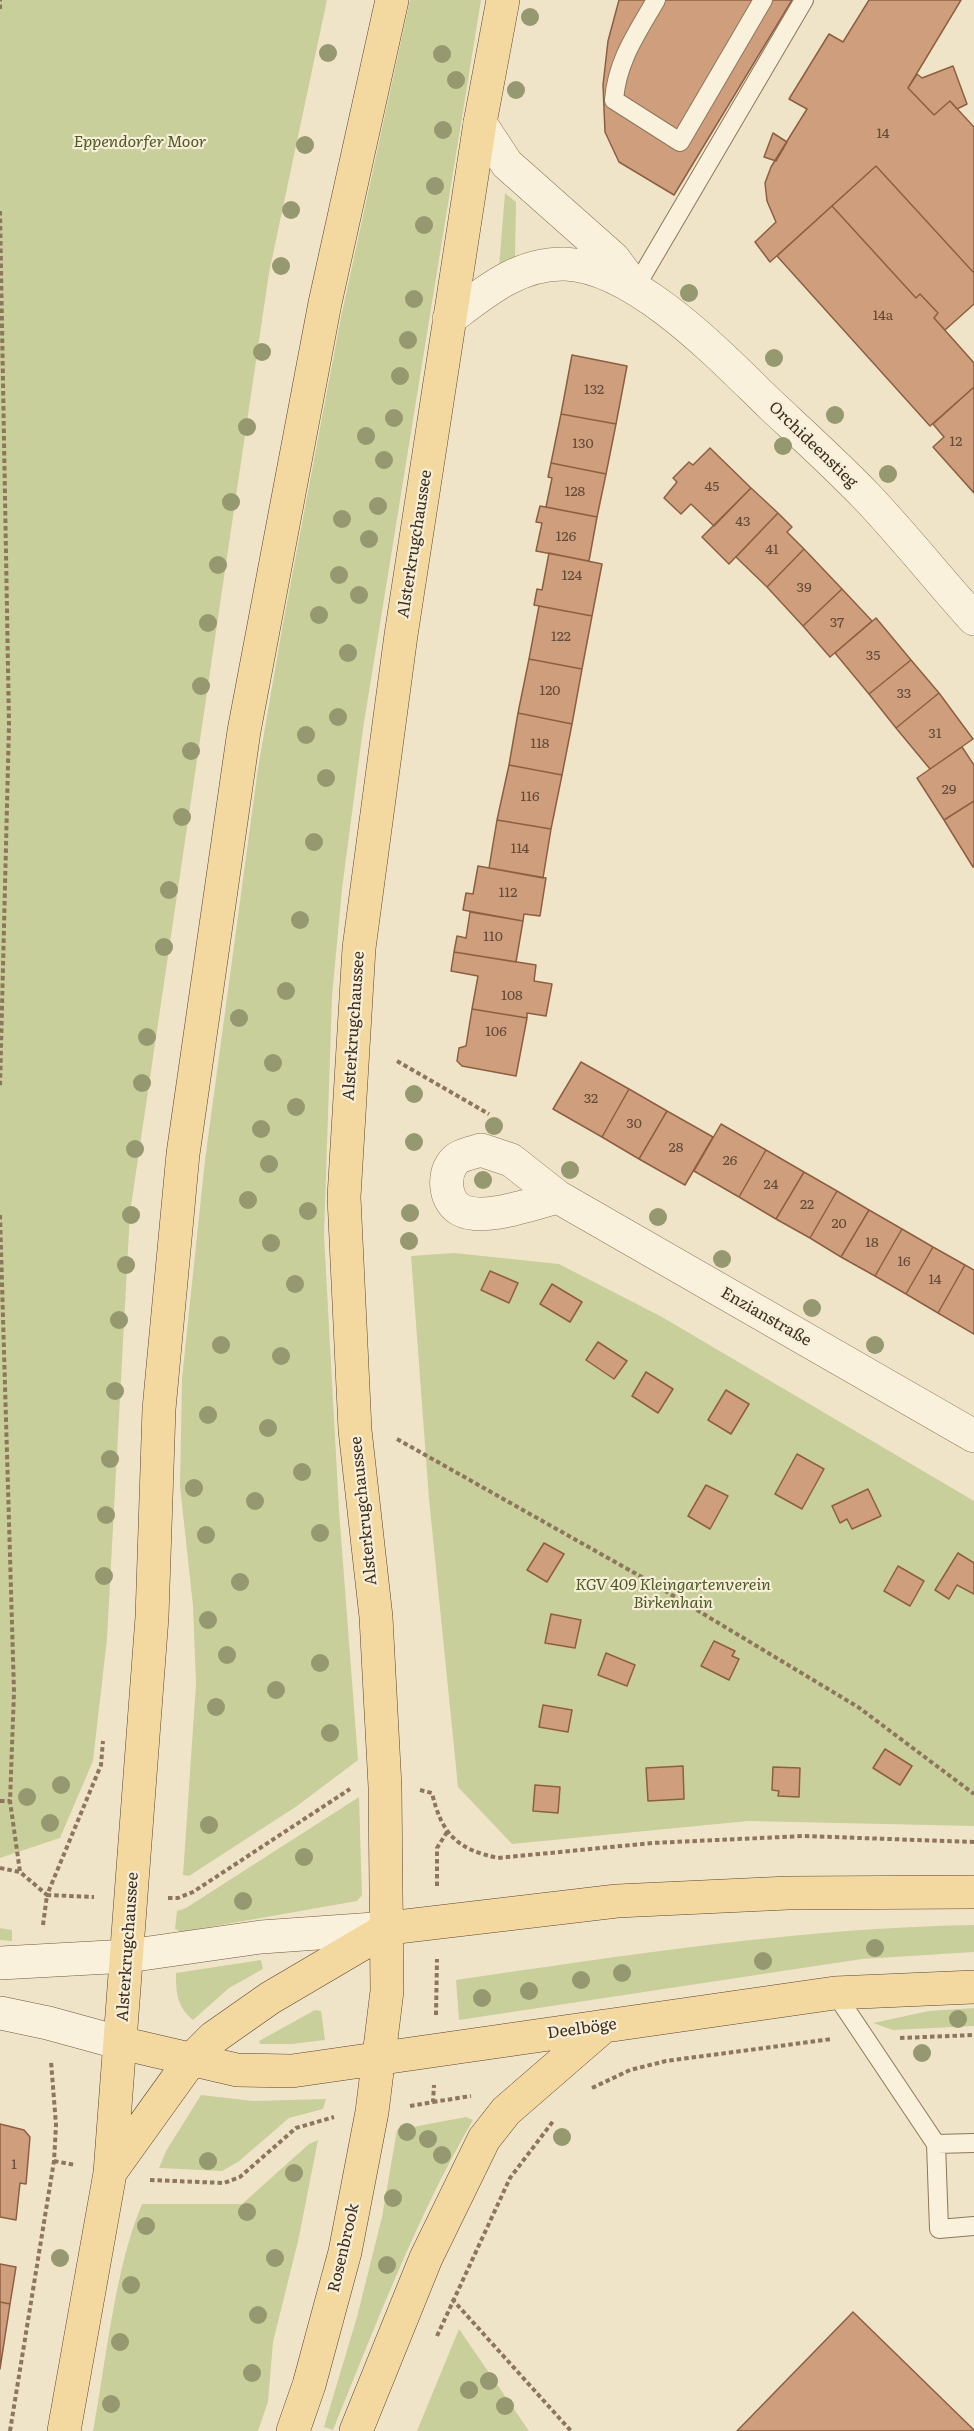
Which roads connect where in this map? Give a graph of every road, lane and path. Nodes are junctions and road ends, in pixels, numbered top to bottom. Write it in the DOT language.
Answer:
graph roads {
  1 [pos="0,0"];
  2 [pos="392,0"];
  3 [pos="503,0"];
  4 [pos="656,0"];
  5 [pos="763,0"];
  6 [pos="804,0"];
  7 [pos="0,9"];
  8 [pos="480,123"];
  9 [pos="0,211"];
  10 [pos="635,288"];
  11 [pos="449,319"];
  12 [pos="974,620"];
  13 [pos="397,1061"];
  14 [pos="0,1088"];
  15 [pos="511,1160"];
  16 [pos="558,1197"];
  17 [pos="0,1215"];
  18 [pos="974,1436"];
  19 [pos="398,1439"];
  20 [pos="359,1786"];
  21 [pos="415,1788"];
  22 [pos="974,1794"];
  23 [pos="0,1801"];
  24 [pos="10,1801"];
  25 [pos="447,1832"];
  26 [pos="974,1842"];
  27 [pos="437,1848"];
  28 [pos="0,1868"];
  29 [pos="20,1872"];
  30 [pos="974,1892"];
  31 [pos="47,1895"];
  32 [pos="96,1897"];
  33 [pos="178,1898"];
  34 [pos="42,1928"];
  35 [pos="389,1928"];
  36 [pos="128,1956"];
  37 [pos="0,1963"];
  38 [pos="437,1983"];
  39 [pos="974,1987"];
  40 [pos="835,1994"];
  41 [pos="0,2013"];
  42 [pos="436,2025"];
  43 [pos="604,2026"];
  44 [pos="863,2035"];
  45 [pos="974,2035"];
  46 [pos="121,2043"];
  47 [pos="190,2061"];
  48 [pos="380,2061"];
  49 [pos="53,2076"];
  50 [pos="434,2081"];
  51 [pos="586,2092"];
  52 [pos="477,2095"];
  53 [pos="433,2102"];
  54 [pos="401,2107"];
  55 [pos="561,2113"];
  56 [pos="322,2118"];
  57 [pos="974,2143"];
  58 [pos="936,2144"];
  59 [pos="54,2161"];
  60 [pos="96,2170"];
  61 [pos="153,2180"];
  62 [pos="974,2226"];
  63 [pos="452,2299"];
  64 [pos="434,2343"];
  65 [pos="10,2431"];
  66 [pos="64,2431"];
  67 [pos="293,2431"];
  68 [pos="356,2431"];
  69 [pos="571,2431"];
  1 -- 7 [label="path"];
  2 -- 36 [label="main road, Alsterkrugchaussee"];
  3 -- 8 [label="main road, Alsterkrugchaussee"];
  4 -- 5 [label="lane"];
  6 -- 10 [label="lane"];
  8 -- 10 [label="street, Orchideenstieg"];
  8 -- 11 [label="main road, Alsterkrugchaussee"];
  9 -- 14 [label="path"];
  10 -- 11 [label="street, Orchideenstieg"];
  10 -- 12 [label="street, Orchideenstieg"];
  11 -- 35 [label="main road, Alsterkrugchaussee"];
  13 -- 15 [label="path"];
  15 -- 16 [label="street, Enzianstraße"];
  15 -- 16 [label="street, Enzianstraße"];
  16 -- 18 [label="street, Enzianstraße"];
  17 -- 24 [label="path"];
  19 -- 22 [label="path"];
  20 -- 33 [label="path"];
  21 -- 25 [label="path"];
  23 -- 24 [label="path"];
  24 -- 29 [label="path"];
  25 -- 26 [label="path"];
  25 -- 27 [label="path"];
  28 -- 29 [label="path"];
  29 -- 31 [label="path"];
  30 -- 35 [label="main road"];
  31 -- 32 [label="path"];
  31 -- 34 [label="path"];
  35 -- 36 [label="street"];
  35 -- 47 [label="main road"];
  35 -- 48 [label="main road, Alsterkrugchaussee"];
  36 -- 37 [label="street"];
  36 -- 46 [label="main road, Alsterkrugchaussee"];
  38 -- 42 [label="path"];
  39 -- 40 [label="main road, Deelböge"];
  40 -- 43 [label="main road, Deelböge"];
  40 -- 44 [label="lane"];
  41 -- 46 [label="street"];
  43 -- 48 [label="main road, Deelböge"];
  43 -- 68 [label="main road"];
  44 -- 45 [label="path"];
  44 -- 51 [label="path"];
  44 -- 58 [label="lane"];
  46 -- 47 [label="main road, Deelböge"];
  46 -- 60 [label="main road"];
  47 -- 48 [label="main road, Deelböge"];
  47 -- 60 [label="main road"];
  48 -- 67 [label="main road, Rosenbrook"];
  49 -- 59 [label="path"];
  50 -- 53 [label="path"];
  52 -- 53 [label="path"];
  53 -- 54 [label="path"];
  55 -- 63 [label="path"];
  56 -- 61 [label="path"];
  57 -- 58 [label="lane"];
  58 -- 62 [label="lane"];
  59 -- 60 [label="path"];
  59 -- 65 [label="path"];
  60 -- 66 [label="main road"];
  63 -- 64 [label="path"];
  63 -- 69 [label="path"];
}
